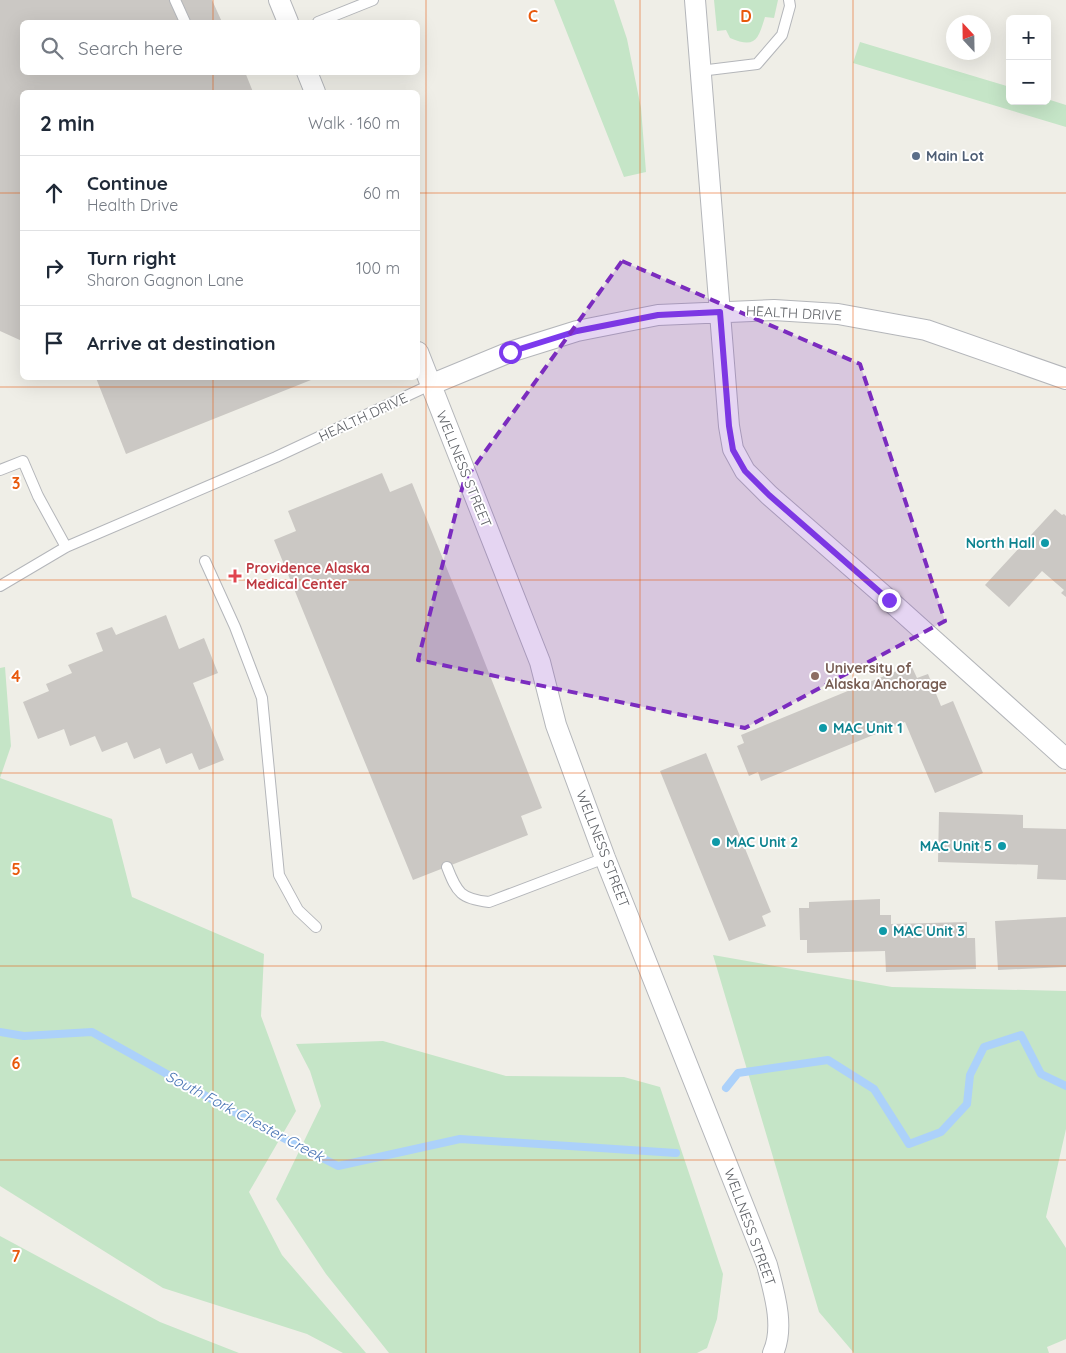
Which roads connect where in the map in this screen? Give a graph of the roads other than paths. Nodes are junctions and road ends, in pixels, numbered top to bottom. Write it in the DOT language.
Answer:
graph roads {
  1 [pos="175,0"];
  2 [pos="279,0"];
  3 [pos="374,0"];
  4 [pos="695,0"];
  5 [pos="789,0"];
  6 [pos="184,20"];
  7 [pos="287,20"];
  8 [pos="323,20"];
  9 [pos="700,71"];
  10 [pos="308,75"];
  11 [pos="314,90"];
  12 [pos="720,312"];
  13 [pos="420,358"];
  14 [pos="1066,379"];
  15 [pos="430,385"];
  16 [pos="0,470"];
  17 [pos="66,547"];
  18 [pos="205,561"];
  19 [pos="0,586"];
  20 [pos="1066,759"];
  21 [pos="605,858"];
  22 [pos="446,868"];
  23 [pos="316,927"];
  24 [pos="774,1350"];
  1 -- 6 [label="lane"];
  2 -- 7 [label="street"];
  3 -- 8 [label="lane"];
  4 -- 9 [label="street"];
  5 -- 9 [label="lane"];
  9 -- 12 [label="street"];
  10 -- 11 [label="street"];
  12 -- 14 [label="street, HEALTH DRIVE"];
  12 -- 15 [label="street, HEALTH DRIVE"];
  12 -- 20 [label="street"];
  13 -- 15 [label="street, WELLNESS STREET"];
  15 -- 17 [label="lane, HEALTH DRIVE"];
  15 -- 21 [label="street, WELLNESS STREET"];
  16 -- 17 [label="lane"];
  17 -- 19 [label="lane, HEALTH DRIVE"];
  18 -- 23 [label="lane"];
  21 -- 22 [label="lane"];
  21 -- 24 [label="street, WELLNESS STREET"];
}
